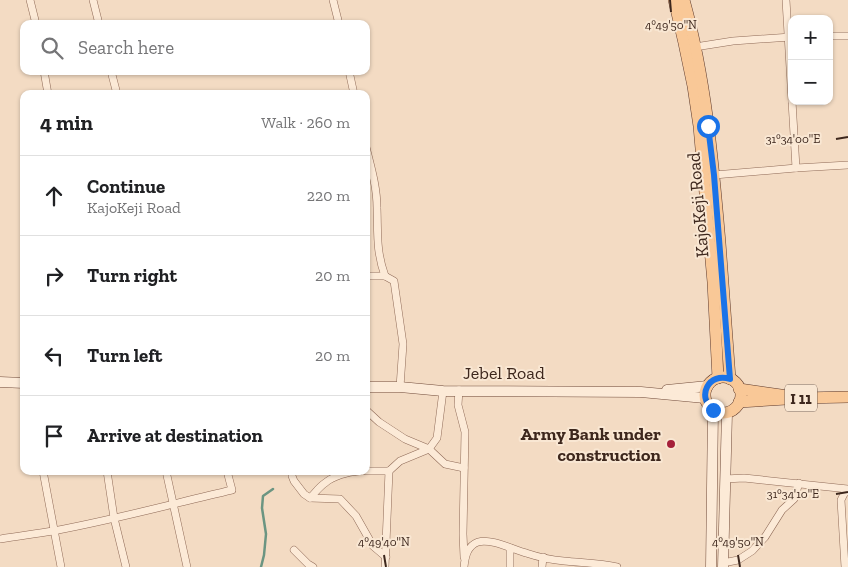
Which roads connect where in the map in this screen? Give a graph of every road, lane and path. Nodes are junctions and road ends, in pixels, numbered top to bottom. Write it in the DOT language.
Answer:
graph roads {
  1 [pos="30,0"];
  2 [pos="94,0"];
  3 [pos="333,0"];
  4 [pos="674,0"];
  5 [pos="684,0"];
  6 [pos="786,0"];
  7 [pos="788,18"];
  8 [pos="35,20"];
  9 [pos="98,20"];
  10 [pos="338,20"];
  11 [pos="833,36"];
  12 [pos="848,36"];
  13 [pos="788,37"];
  14 [pos="695,48"];
  15 [pos="45,75"];
  16 [pos="112,75"];
  17 [pos="350,75"];
  18 [pos="47,90"];
  19 [pos="116,90"];
  20 [pos="353,90"];
  21 [pos="792,105"];
  22 [pos="370,162"];
  23 [pos="848,165"];
  24 [pos="796,168"];
  25 [pos="714,175"];
  26 [pos="370,276"];
  27 [pos="385,276"];
  28 [pos="718,378"];
  29 [pos="730,379"];
  30 [pos="0,382"];
  31 [pos="20,383"];
  32 [pos="370,386"];
  33 [pos="708,386"];
  34 [pos="400,387"];
  35 [pos="739,389"];
  36 [pos="443,390"];
  37 [pos="459,390"];
  38 [pos="642,392"];
  39 [pos="705,398"];
  40 [pos="802,398"];
  41 [pos="848,398"];
  42 [pos="739,402"];
  43 [pos="713,410"];
  44 [pos="727,413"];
  45 [pos="370,414"];
  46 [pos="429,449"];
  47 [pos="464,468"];
  48 [pos="370,471"];
  49 [pos="389,472"];
  50 [pos="44,475"];
  51 [pos="108,475"];
  52 [pos="167,475"];
  53 [pos="228,475"];
  54 [pos="292,475"];
  55 [pos="342,475"];
  56 [pos="725,479"];
  57 [pos="798,483"];
  58 [pos="848,489"];
  59 [pos="310,498"];
  60 [pos="174,503"];
  61 [pos="114,518"];
  62 [pos="54,531"];
  63 [pos="0,539"];
  64 [pos="510,548"];
  65 [pos="294,550"];
  66 [pos="386,557"];
  67 [pos="464,557"];
  68 [pos="543,557"];
  69 [pos="573,564"];
  70 [pos="599,565"];
  71 [pos="723,565"];
  72 [pos="61,567"];
  73 [pos="126,567"];
  74 [pos="187,567"];
  75 [pos="313,567"];
  76 [pos="385,567"];
  77 [pos="464,567"];
  78 [pos="510,567"];
  79 [pos="542,567"];
  80 [pos="617,567"];
  81 [pos="711,567"];
  82 [pos="845,567"];
  1 -- 8 [label="street"];
  2 -- 9 [label="street"];
  3 -- 10 [label="street"];
  4 -- 28 [label="main road, KajoKeji Road"];
  5 -- 14 [label="main road, KajoKeji Road"];
  6 -- 7 [label="street"];
  11 -- 12 [label="street"];
  13 -- 14 [label="street"];
  14 -- 25 [label="main road, KajoKeji Road"];
  15 -- 18 [label="street"];
  16 -- 19 [label="street"];
  17 -- 20 [label="street"];
  21 -- 24 [label="street"];
  22 -- 27 [label="street"];
  23 -- 24 [label="street"];
  24 -- 25 [label="street"];
  25 -- 29 [label="main road, KajoKeji Road"];
  26 -- 27 [label="street"];
  27 -- 34 [label="street"];
  28 -- 29 [label="main road"];
  28 -- 33 [label="main road"];
  29 -- 35 [label="main road"];
  30 -- 31 [label="main road"];
  32 -- 34 [label="main road, Jebel Road"];
  33 -- 38 [label="main road, Jebel Road"];
  33 -- 39 [label="main road"];
  34 -- 36 [label="main road, Jebel Road"];
  35 -- 40 [label="main road, I 11"];
  35 -- 42 [label="main road"];
  36 -- 37 [label="main road, Jebel Road"];
  36 -- 46 [label="street"];
  37 -- 38 [label="main road, Jebel Road"];
  37 -- 47 [label="street"];
  38 -- 39 [label="main road, Jebel Road"];
  39 -- 43 [label="main road"];
  40 -- 41 [label="main road, I 11"];
  40 -- 42 [label="main road, I 11"];
  42 -- 44 [label="main road"];
  43 -- 44 [label="main road"];
  43 -- 81 [label="main road"];
  44 -- 56 [label="main road"];
  45 -- 46 [label="street"];
  46 -- 47 [label="street"];
  46 -- 49 [label="street"];
  47 -- 67 [label="street"];
  48 -- 49 [label="street"];
  49 -- 66 [label="street"];
  50 -- 62 [label="street"];
  51 -- 61 [label="street"];
  52 -- 60 [label="street"];
  53 -- 60 [label="street"];
  54 -- 59 [label="street"];
  55 -- 59 [label="street"];
  56 -- 57 [label="street"];
  56 -- 71 [label="main road"];
  57 -- 58 [label="street"];
  57 -- 71 [label="street"];
  58 -- 82 [label="street"];
  59 -- 66 [label="street"];
  60 -- 61 [label="street"];
  60 -- 74 [label="street"];
  61 -- 62 [label="street"];
  61 -- 73 [label="street"];
  62 -- 63 [label="street"];
  62 -- 72 [label="street"];
  64 -- 67 [label="street"];
  64 -- 68 [label="street"];
  64 -- 78 [label="street"];
  65 -- 75 [label="street"];
  66 -- 76 [label="street"];
  67 -- 77 [label="street"];
  68 -- 69 [label="street"];
  68 -- 79 [label="street"];
  69 -- 70 [label="street"];
  70 -- 80 [label="street"];
}
